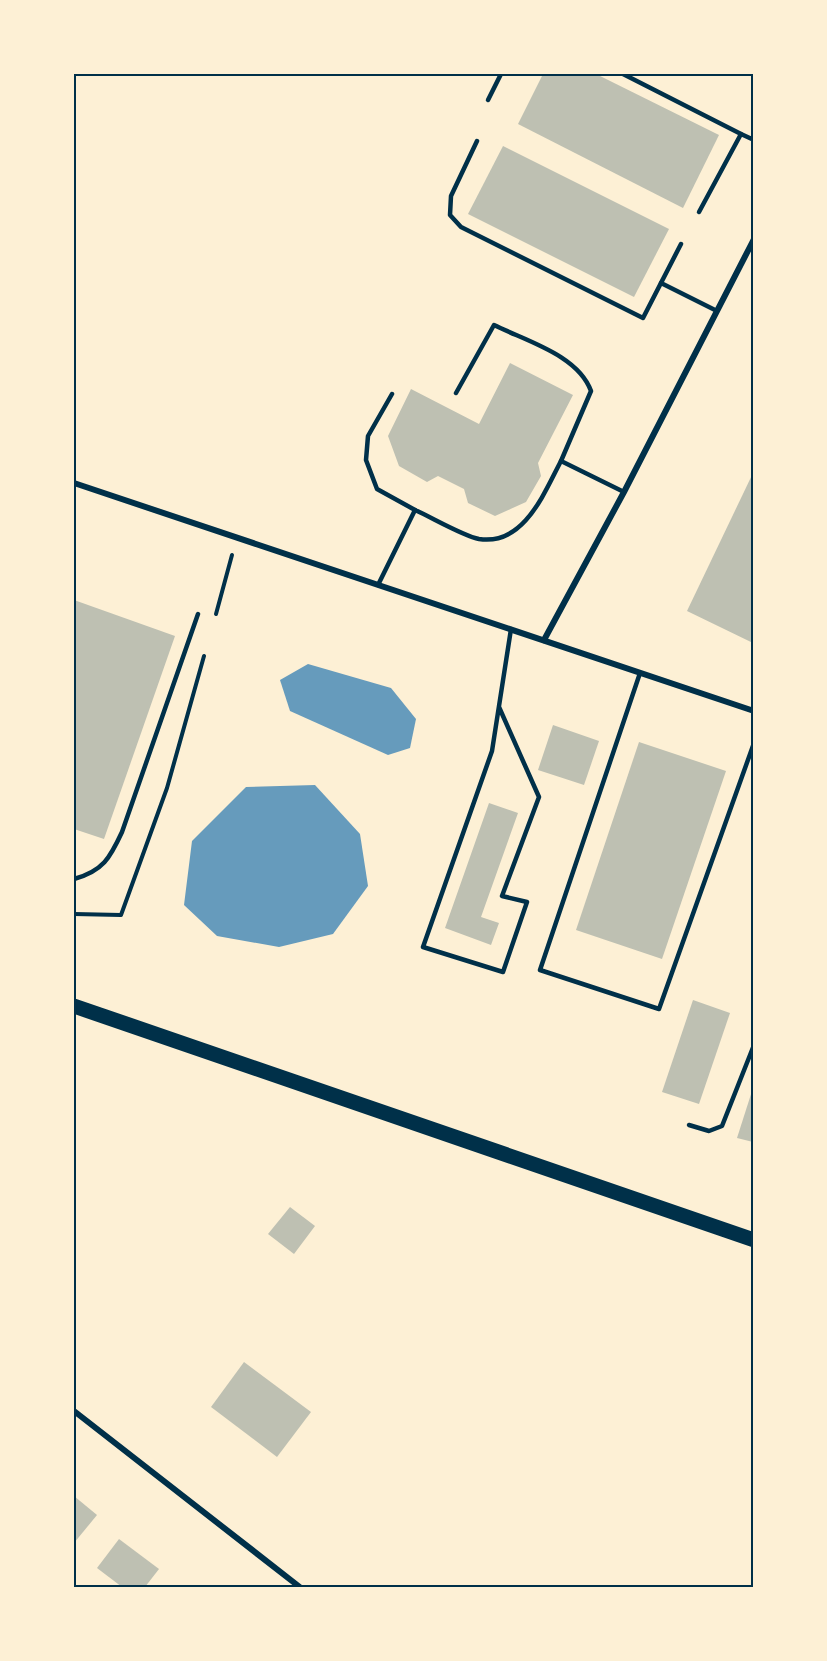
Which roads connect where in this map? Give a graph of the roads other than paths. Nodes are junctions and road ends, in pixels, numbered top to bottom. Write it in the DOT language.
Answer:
graph roads {
  1 [pos="501,74"];
  2 [pos="623,74"];
  3 [pos="488,100"];
  4 [pos="741,134"];
  5 [pos="753,140"];
  6 [pos="477,141"];
  7 [pos="699,212"];
  8 [pos="753,239"];
  9 [pos="681,244"];
  10 [pos="661,283"];
  11 [pos="717,311"];
  12 [pos="456,393"];
  13 [pos="392,394"];
  14 [pos="561,461"];
  15 [pos="74,483"];
  16 [pos="624,492"];
  17 [pos="415,510"];
  18 [pos="378,585"];
  19 [pos="198,614"];
  20 [pos="511,629"];
  21 [pos="543,640"];
  22 [pos="640,673"];
  23 [pos="499,707"];
  24 [pos="753,711"];
  25 [pos="753,743"];
  26 [pos="74,879"];
  27 [pos="74,1006"];
  28 [pos="753,1045"];
  29 [pos="689,1125"];
  30 [pos="753,1240"];
  31 [pos="74,1411"];
  32 [pos="301,1587"];
  1 -- 3 [label="lane"];
  2 -- 4 [label="lane"];
  4 -- 5 [label="lane"];
  4 -- 7 [label="lane"];
  6 -- 10 [label="lane"];
  8 -- 11 [label="street"];
  9 -- 10 [label="lane"];
  10 -- 11 [label="lane"];
  11 -- 16 [label="street"];
  12 -- 14 [label="lane"];
  13 -- 17 [label="lane"];
  14 -- 16 [label="lane"];
  14 -- 17 [label="lane"];
  15 -- 18 [label="street"];
  16 -- 21 [label="street"];
  17 -- 18 [label="lane"];
  18 -- 20 [label="street"];
  19 -- 26 [label="lane"];
  20 -- 21 [label="street"];
  20 -- 23 [label="lane"];
  21 -- 22 [label="street"];
  22 -- 24 [label="street"];
  22 -- 25 [label="lane"];
  23 -- 23 [label="lane"];
  27 -- 30 [label="main road"];
  28 -- 29 [label="lane"];
  31 -- 32 [label="street"];
}
